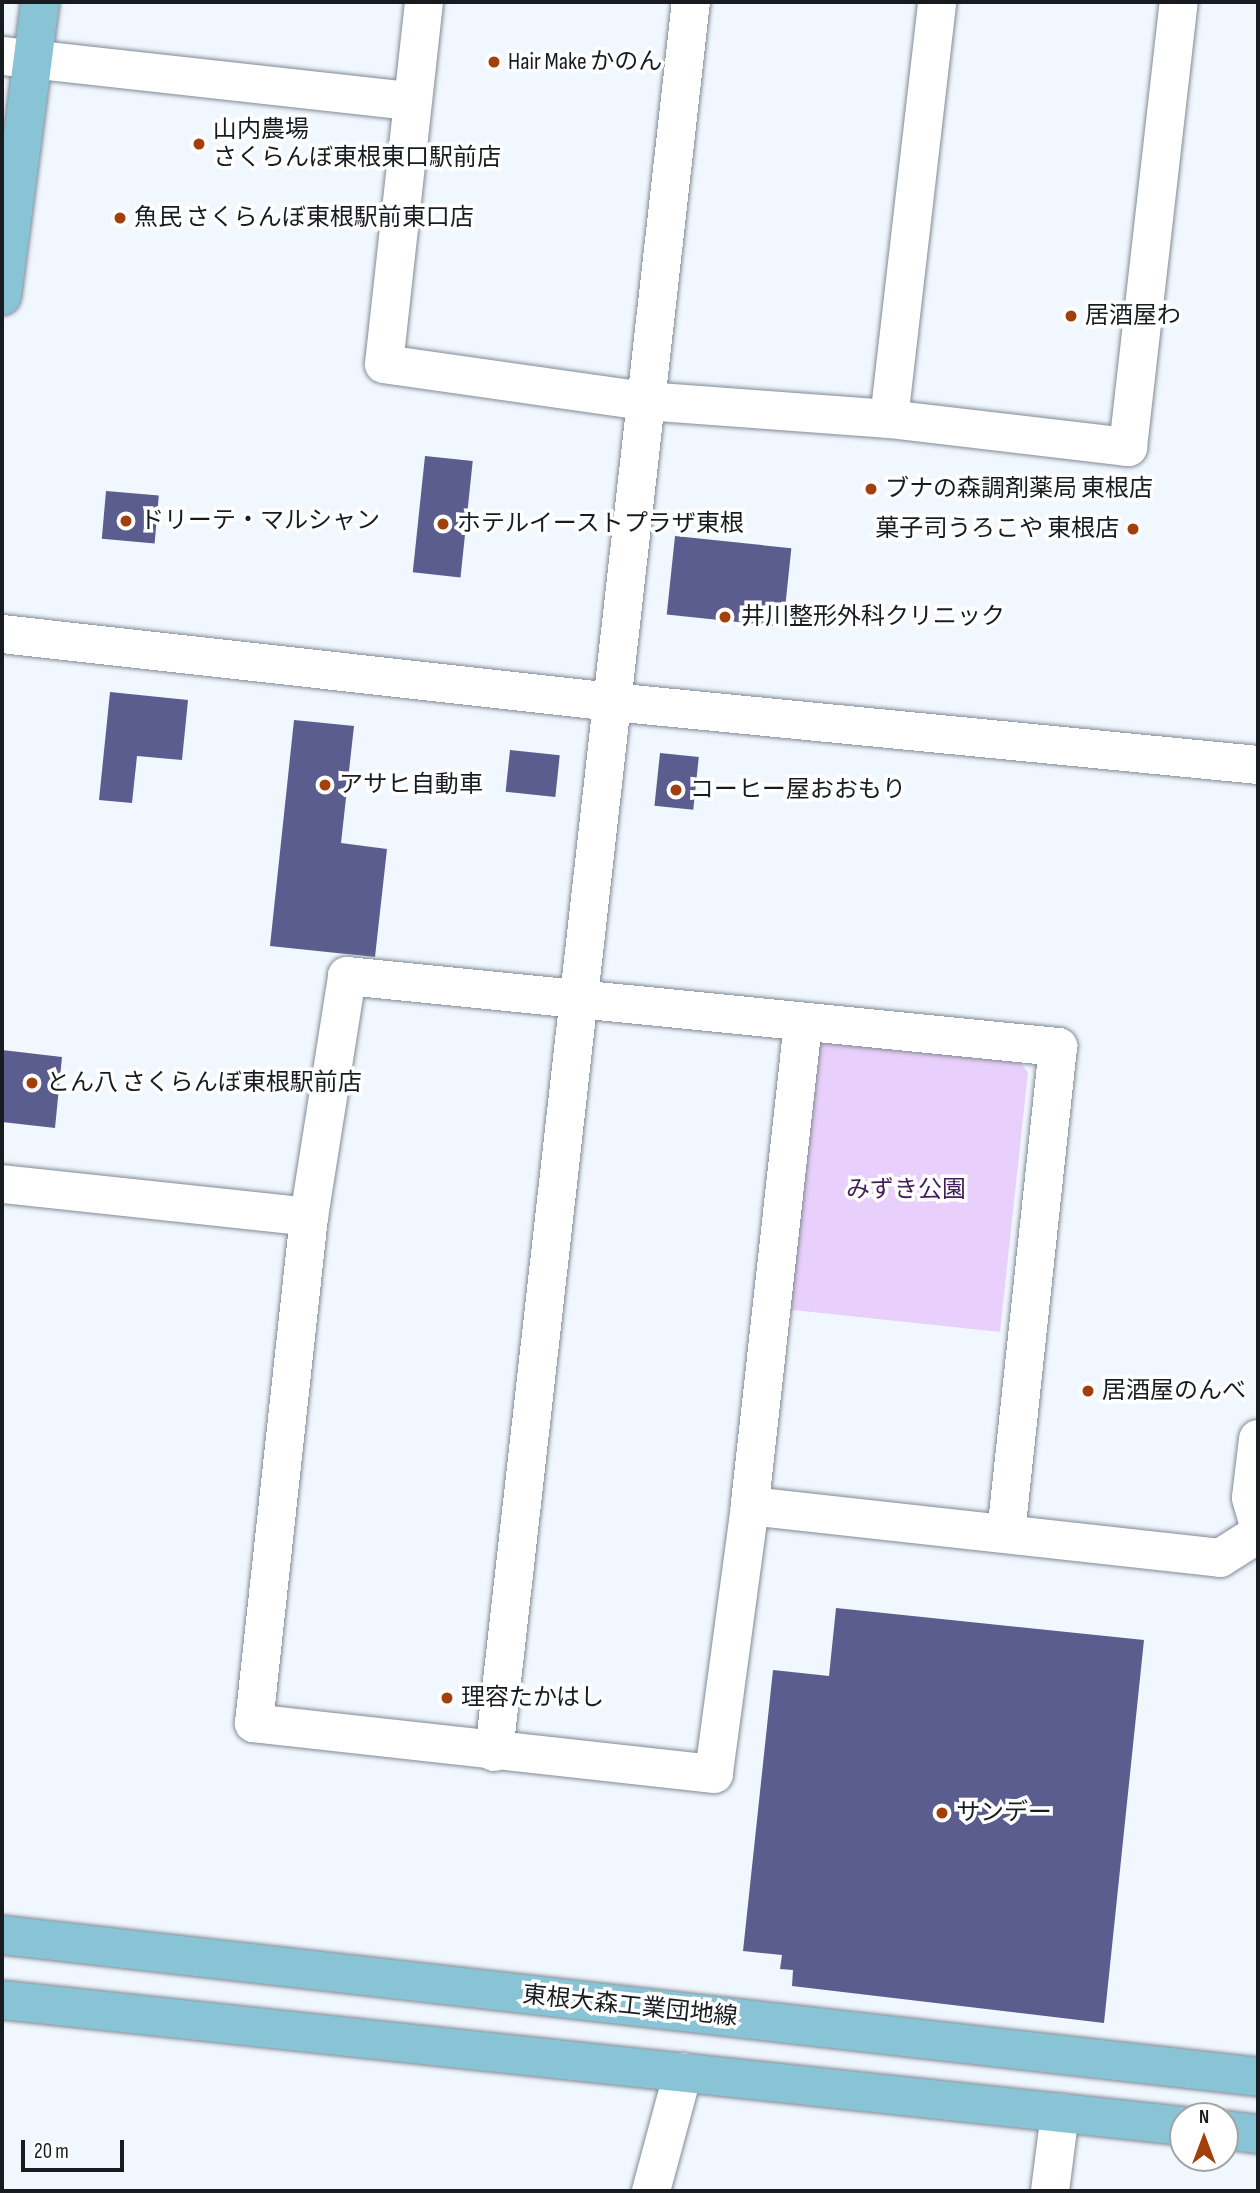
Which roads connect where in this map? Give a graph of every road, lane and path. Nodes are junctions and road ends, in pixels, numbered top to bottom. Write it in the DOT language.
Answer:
graph roads {
  1 [pos="40,2"];
  2 [pos="424,2"];
  3 [pos="691,2"];
  4 [pos="937,2"];
  5 [pos="1179,2"];
  6 [pos="17,58"];
  7 [pos="410,102"];
  8 [pos="2,296"];
  9 [pos="645,401"];
  10 [pos="889,419"];
  11 [pos="2,634"];
  12 [pos="612,702"];
  13 [pos="1258,765"];
  14 [pos="580,1000"];
  15 [pos="803,1023"];
  16 [pos="2,1184"];
  17 [pos="309,1217"];
  18 [pos="1258,1439"];
  19 [pos="750,1506"];
  20 [pos="1258,1522"];
  21 [pos="1006,1533"];
  22 [pos="1258,1534"];
  23 [pos="494,1752"];
  24 [pos="2,1935"];
  25 [pos="2,2000"];
  26 [pos="684,2072"];
  27 [pos="1258,2077"];
  28 [pos="1060,2113"];
  29 [pos="1169,2125"];
  30 [pos="1239,2132"];
  31 [pos="1258,2134"];
  32 [pos="651,2191"];
  33 [pos="1050,2191"];
  1 -- 6 [label="main road"];
  2 -- 7 [label="street"];
  3 -- 9 [label="street"];
  4 -- 10 [label="street"];
  5 -- 10 [label="street"];
  6 -- 7 [label="street"];
  6 -- 8 [label="main road"];
  7 -- 9 [label="street"];
  9 -- 10 [label="street"];
  9 -- 12 [label="street"];
  11 -- 12 [label="street"];
  12 -- 13 [label="street"];
  12 -- 14 [label="street"];
  14 -- 15 [label="street"];
  14 -- 17 [label="street"];
  14 -- 23 [label="street"];
  15 -- 19 [label="street"];
  15 -- 21 [label="street"];
  16 -- 17 [label="street"];
  17 -- 23 [label="street"];
  18 -- 20 [label="street"];
  19 -- 21 [label="street"];
  19 -- 23 [label="street"];
  21 -- 22 [label="street"];
  24 -- 27 [label="main road, 東根大森工業団地線"];
  25 -- 26 [label="main road"];
  26 -- 28 [label="main road"];
  26 -- 32 [label="street"];
  28 -- 29 [label="main road"];
  28 -- 33 [label="street"];
  30 -- 31 [label="main road"];
}
